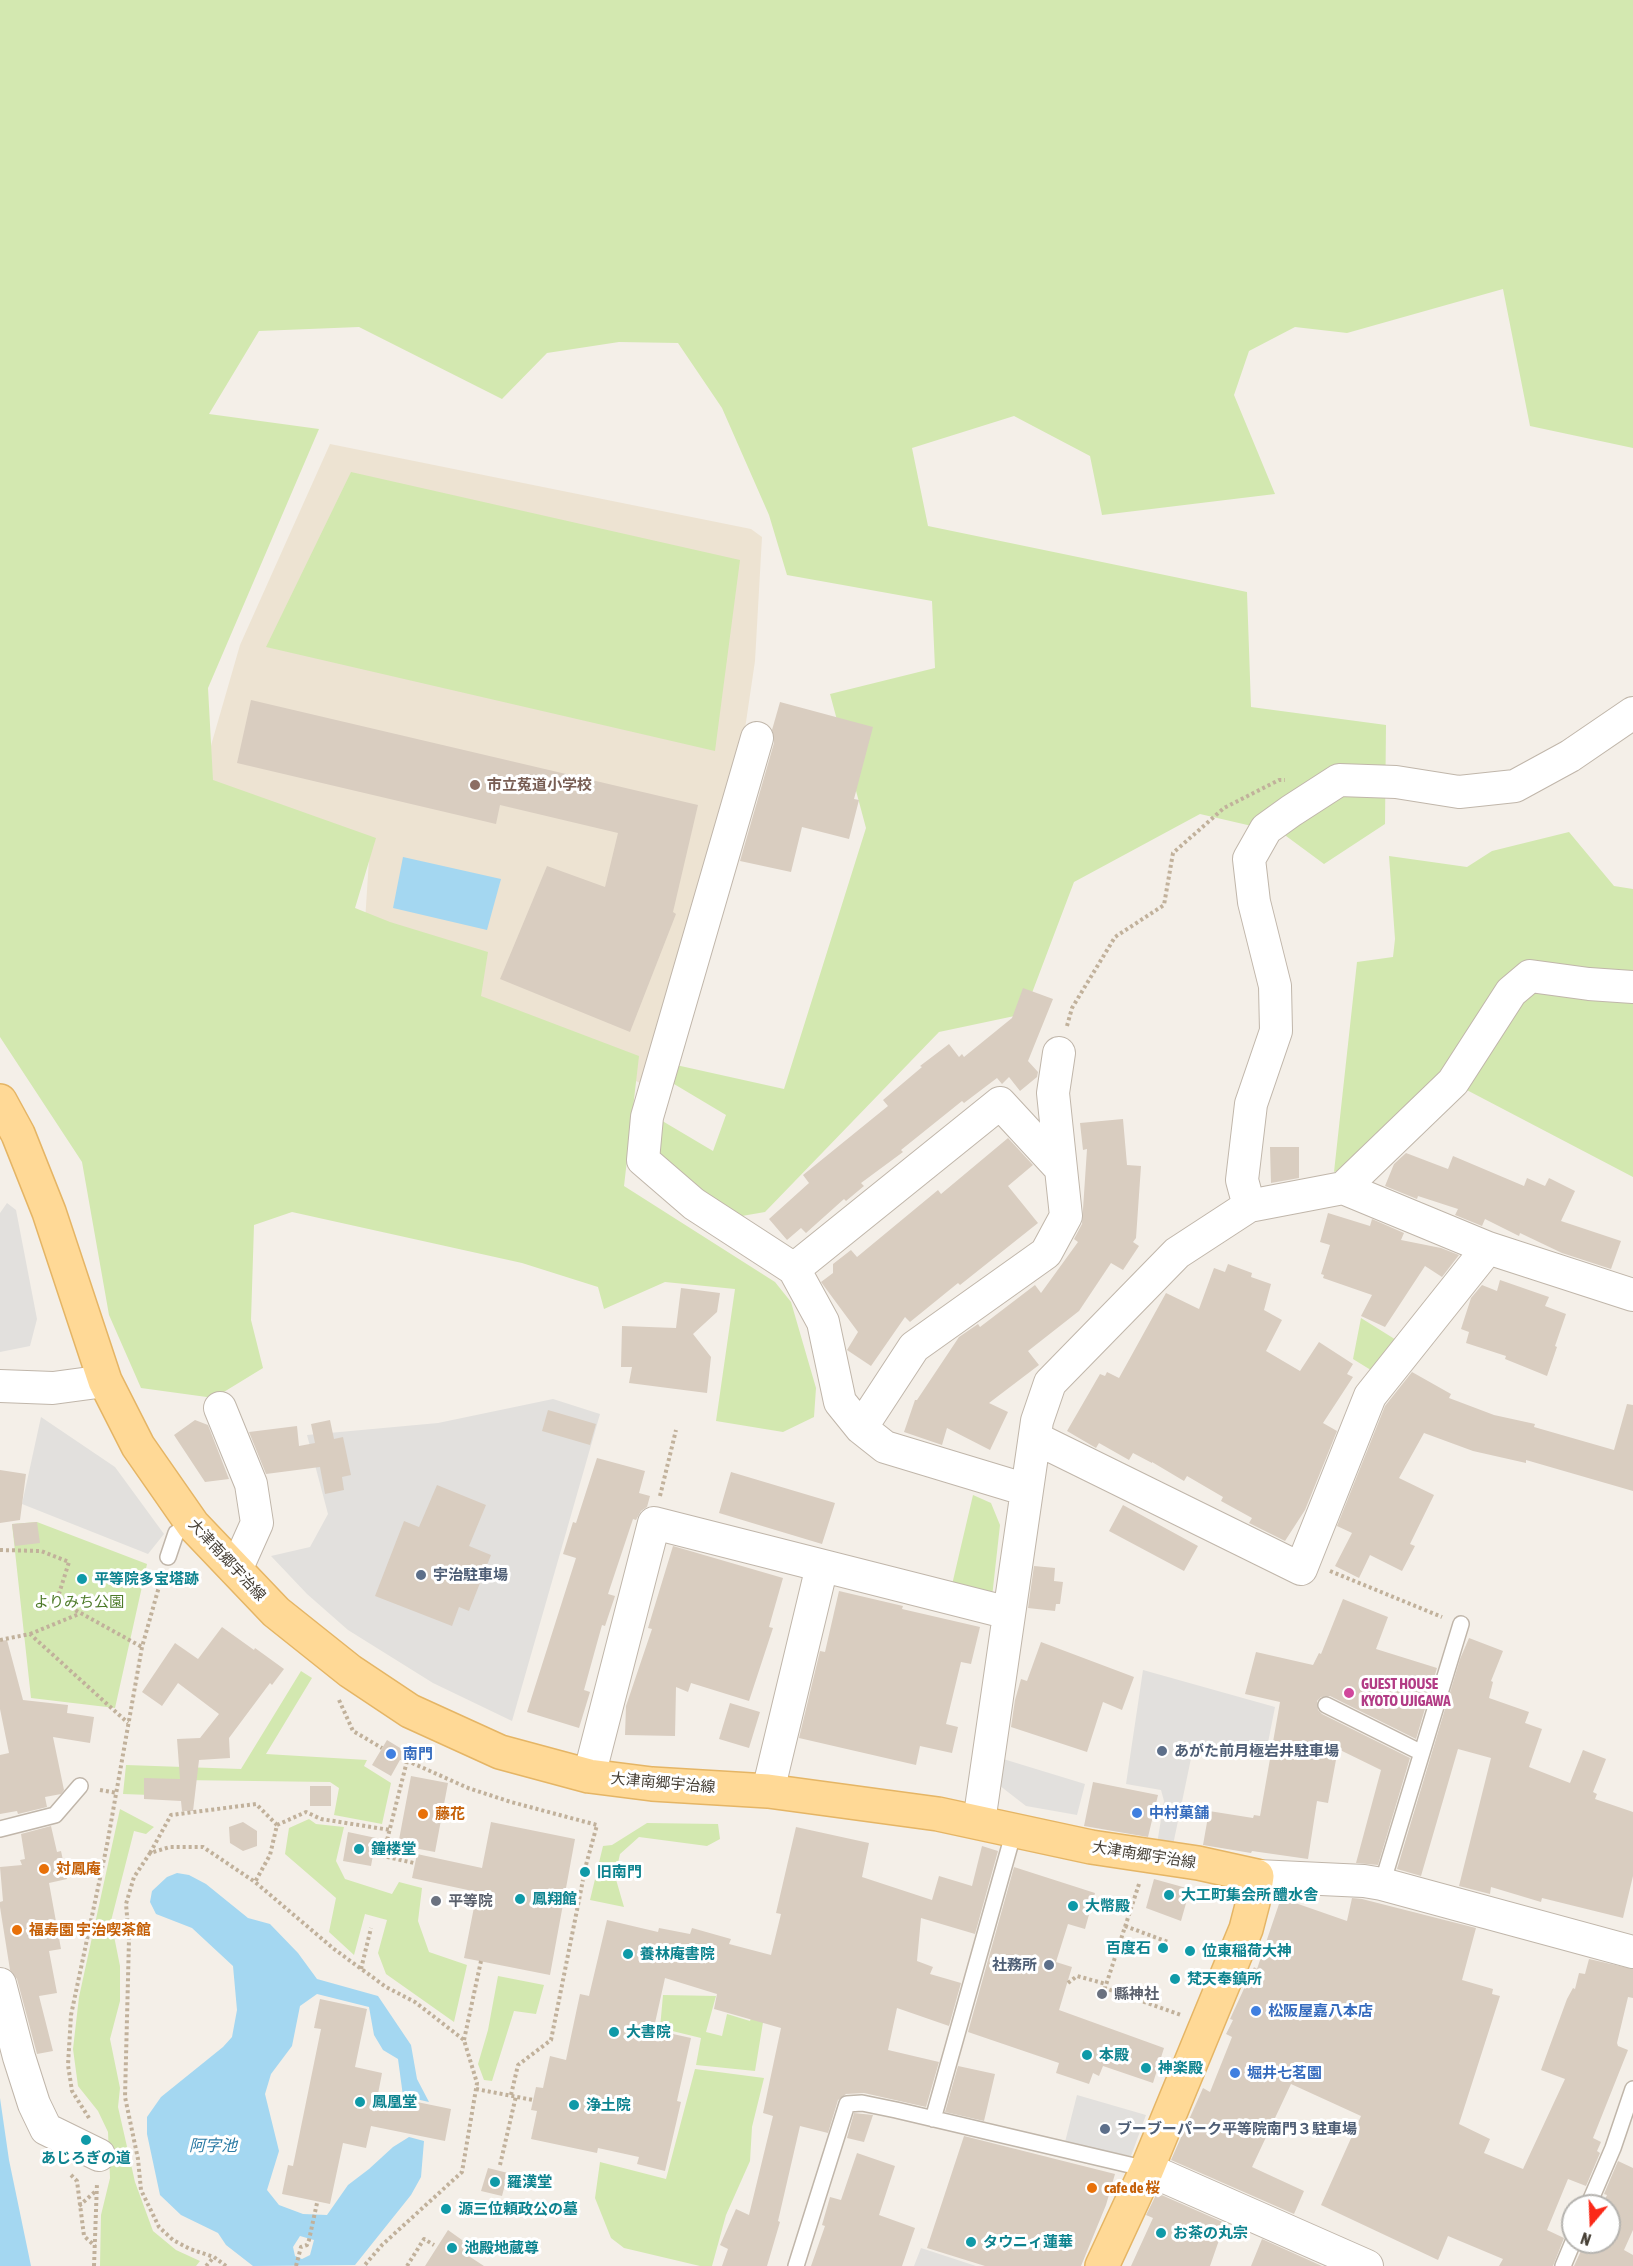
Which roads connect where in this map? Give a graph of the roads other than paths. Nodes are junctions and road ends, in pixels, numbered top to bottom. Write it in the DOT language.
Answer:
graph roads {
  1 [pos="1633,713"];
  2 [pos="757,738"];
  3 [pos="1633,987"];
  4 [pos="1059,1053"];
  5 [pos="0,1101"];
  6 [pos="1061,1169"];
  7 [pos="1343,1188"];
  8 [pos="1249,1206"];
  9 [pos="1488,1248"];
  10 [pos="794,1269"];
  11 [pos="1633,1295"];
  12 [pos="105,1381"];
  13 [pos="0,1386"];
  14 [pos="220,1408"];
  15 [pos="861,1428"];
  16 [pos="1035,1438"];
  17 [pos="1027,1490"];
  18 [pos="193,1525"];
  19 [pos="168,1557"];
  20 [pos="822,1566"];
  21 [pos="236,1570"];
  22 [pos="1009,1613"];
  23 [pos="1461,1624"];
  24 [pos="1326,1705"];
  25 [pos="1420,1752"];
  26 [pos="589,1776"];
  27 [pos="80,1786"];
  28 [pos="768,1791"];
  29 [pos="979,1822"];
  30 [pos="0,1829"];
  31 [pos="1014,1831"];
  32 [pos="1257,1876"];
  33 [pos="1382,1884"];
  34 [pos="1633,1952"];
  35 [pos="0,1984"];
  36 [pos="1633,2089"];
  37 [pos="933,2119"];
  38 [pos="99,2155"];
  39 [pos="1147,2169"];
  40 [pos="1593,2194"];
  41 [pos="796,2266"];
  42 [pos="1102,2266"];
  43 [pos="1367,2266"];
  1 -- 8 [label="street"];
  2 -- 10 [label="street"];
  3 -- 7 [label="street"];
  4 -- 6 [label="street"];
  5 -- 12 [label="main road, 大津南郷宇治線"];
  6 -- 10 [label="street"];
  6 -- 15 [label="street"];
  7 -- 8 [label="street"];
  7 -- 9 [label="street"];
  8 -- 16 [label="street"];
  9 -- 11 [label="street"];
  9 -- 16 [label="street"];
  10 -- 15 [label="street"];
  12 -- 13 [label="street"];
  12 -- 18 [label="main road, 大津南郷宇治線"];
  14 -- 21 [label="street"];
  15 -- 17 [label="street"];
  16 -- 17 [label="street"];
  17 -- 22 [label="street"];
  18 -- 19 [label="lane"];
  18 -- 21 [label="main road, 大津南郷宇治線"];
  20 -- 22 [label="street"];
  20 -- 26 [label="street"];
  20 -- 28 [label="street"];
  21 -- 26 [label="main road, 大津南郷宇治線"];
  22 -- 29 [label="street"];
  23 -- 25 [label="lane"];
  24 -- 25 [label="lane"];
  25 -- 33 [label="lane"];
  26 -- 28 [label="main road, 大津南郷宇治線"];
  27 -- 30 [label="lane"];
  28 -- 29 [label="main road, 大津南郷宇治線"];
  29 -- 31 [label="main road, 大津南郷宇治線"];
  31 -- 32 [label="main road, 大津南郷宇治線"];
  31 -- 37 [label="lane"];
  32 -- 33 [label="street"];
  32 -- 39 [label="main road"];
  33 -- 34 [label="street"];
  35 -- 38 [label="street"];
  36 -- 40 [label="lane"];
  37 -- 39 [label="lane"];
  37 -- 41 [label="lane"];
  39 -- 42 [label="main road"];
  39 -- 43 [label="street"];
}
